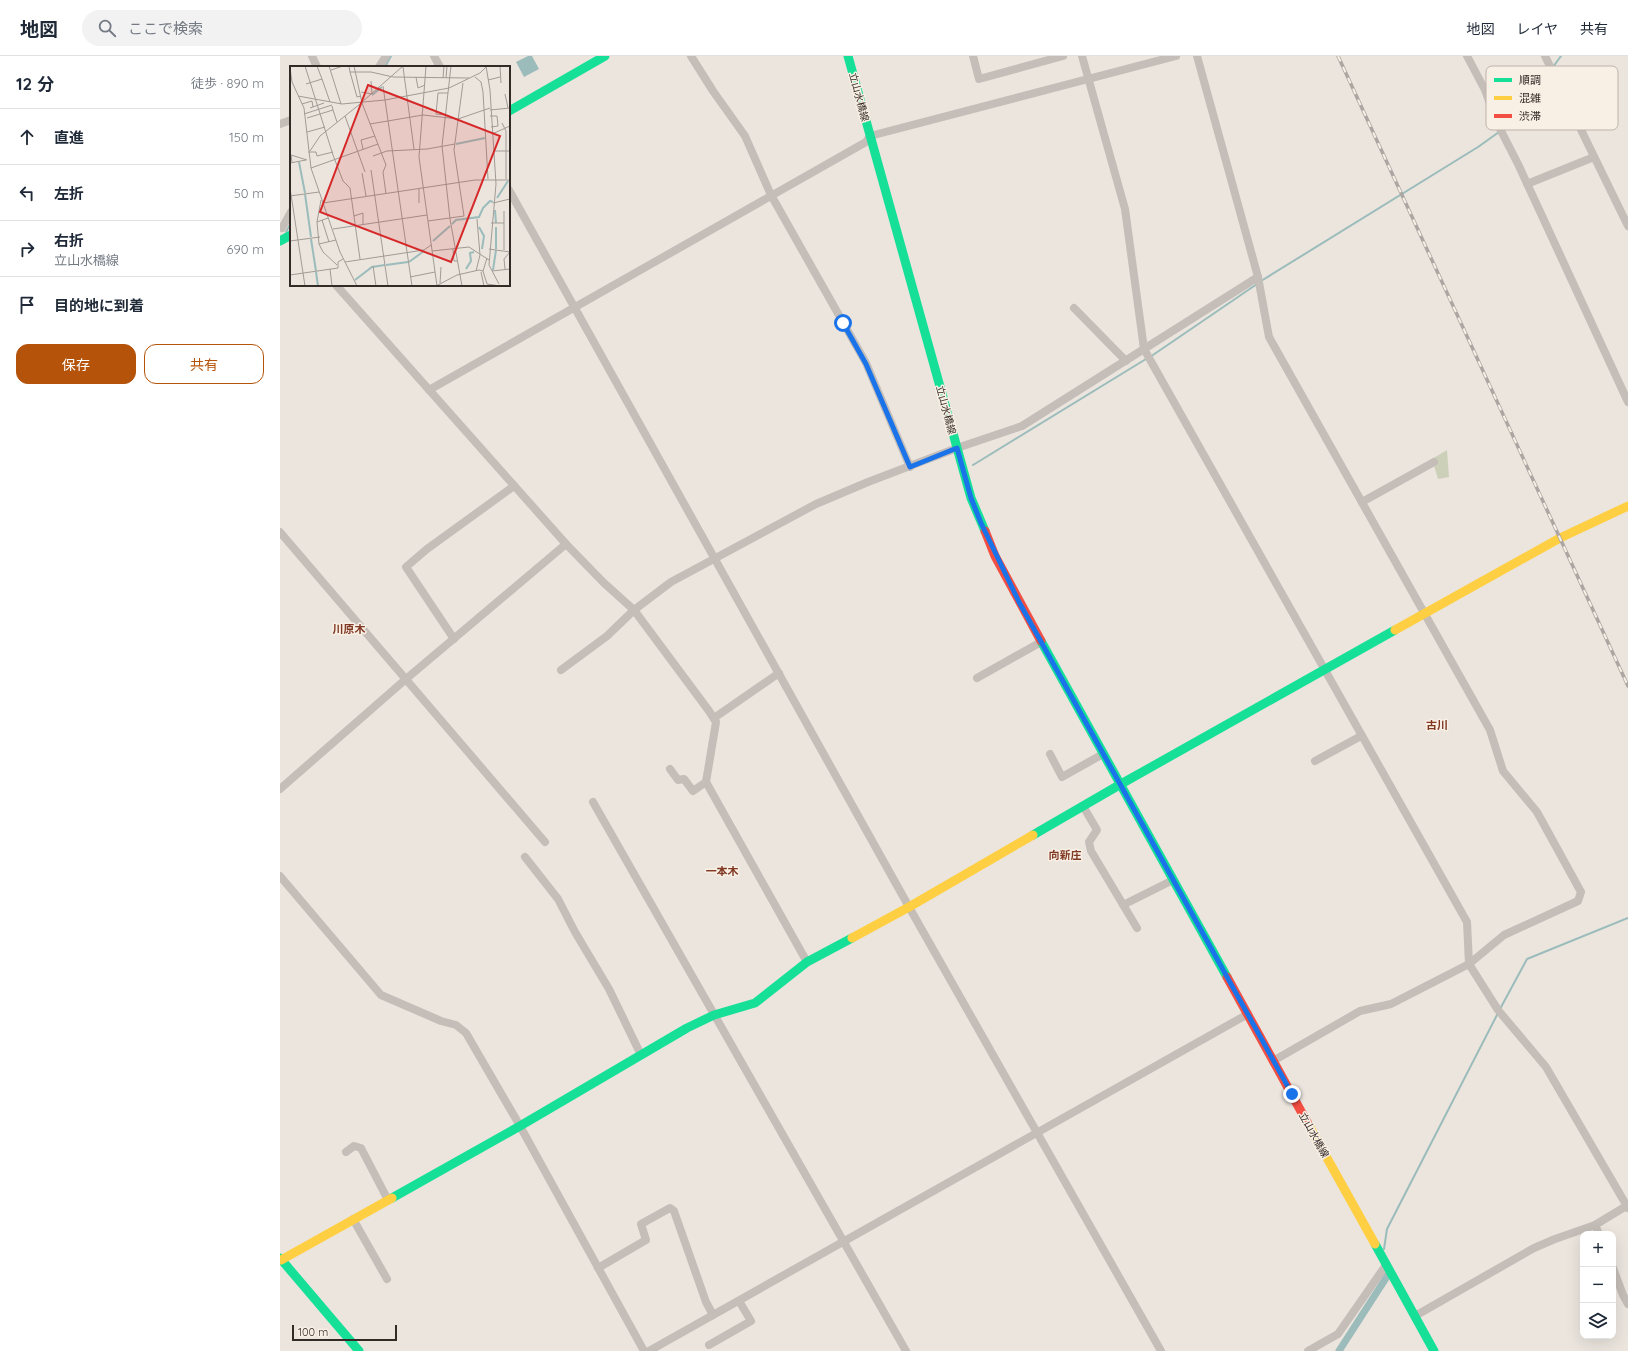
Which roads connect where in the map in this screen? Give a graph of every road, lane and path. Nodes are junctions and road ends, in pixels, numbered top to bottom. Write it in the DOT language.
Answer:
graph roads {
  1 [pos="312,56"];
  2 [pos="386,56"];
  3 [pos="434,56"];
  4 [pos="605,56"];
  5 [pos="691,56"];
  6 [pos="848,56"];
  7 [pos="973,56"];
  8 [pos="1063,56"];
  9 [pos="1082,56"];
  10 [pos="1176,56"];
  11 [pos="1197,56"];
  12 [pos="1467,56"];
  13 [pos="1554,56"];
  14 [pos="1546,60"];
  15 [pos="317,66"];
  16 [pos="380,66"];
  17 [pos="439,66"];
  18 [pos="1089,80"];
  19 [pos="1486,93"];
  20 [pos="510,110"];
  21 [pos="290,120"];
  22 [pos="280,124"];
  23 [pos="1500,130"];
  24 [pos="1581,130"];
  25 [pos="870,136"];
  26 [pos="1594,157"];
  27 [pos="1527,184"];
  28 [pos="510,192"];
  29 [pos="771,195"];
  30 [pos="290,214"];
  31 [pos="1625,214"];
  32 [pos="1628,226"];
  33 [pos="281,227"];
  34 [pos="288,237"];
  35 [pos="1258,277"];
  36 [pos="337,286"];
  37 [pos="574,308"];
  38 [pos="1074,308"];
  39 [pos="1144,350"];
  40 [pos="1126,361"];
  41 [pos="429,390"];
  42 [pos="1628,402"];
  43 [pos="957,448"];
  44 [pos="1434,462"];
  45 [pos="910,467"];
  46 [pos="514,486"];
  47 [pos="1362,502"];
  48 [pos="1628,506"];
  49 [pos="280,532"];
  50 [pos="566,544"];
  51 [pos="714,557"];
  52 [pos="634,610"];
  53 [pos="1425,614"];
  54 [pos="454,639"];
  55 [pos="1041,642"];
  56 [pos="561,670"];
  57 [pos="1324,670"];
  58 [pos="779,674"];
  59 [pos="977,678"];
  60 [pos="406,680"];
  61 [pos="714,718"];
  62 [pos="1361,736"];
  63 [pos="1050,754"];
  64 [pos="1103,754"];
  65 [pos="1315,761"];
  66 [pos="670,768"];
  67 [pos="706,782"];
  68 [pos="1121,784"];
  69 [pos="280,789"];
  70 [pos="593,802"];
  71 [pos="1083,806"];
  72 [pos="545,842"];
  73 [pos="525,857"];
  74 [pos="280,876"];
  75 [pos="1173,880"];
  76 [pos="1123,905"];
  77 [pos="909,906"];
  78 [pos="1137,928"];
  79 [pos="807,962"];
  80 [pos="1469,964"];
  81 [pos="1248,1014"];
  82 [pos="714,1016"];
  83 [pos="641,1055"];
  84 [pos="1273,1061"];
  85 [pos="520,1126"];
  86 [pos="1037,1134"];
  87 [pos="346,1152"];
  88 [pos="388,1200"];
  89 [pos="1628,1207"];
  90 [pos="353,1219"];
  91 [pos="1595,1225"];
  92 [pos="1598,1231"];
  93 [pos="844,1243"];
  94 [pos="281,1259"];
  95 [pos="1386,1265"];
  96 [pos="598,1268"];
  97 [pos="1616,1276"];
  98 [pos="387,1279"];
  99 [pos="739,1301"];
  100 [pos="1628,1304"];
  101 [pos="713,1316"];
  102 [pos="1415,1316"];
  103 [pos="709,1345"];
  104 [pos="358,1351"];
  105 [pos="644,1351"];
  106 [pos="649,1351"];
  107 [pos="906,1351"];
  108 [pos="1161,1351"];
  109 [pos="1308,1351"];
  110 [pos="1434,1351"];
  1 -- 15 [label="street"];
  2 -- 16 [label="street"];
  3 -- 17 [label="street"];
  4 -- 20 [label="street"];
  5 -- 29 [label="street"];
  6 -- 25 [label="street, 立山水橋線"];
  7 -- 8 [label="street"];
  9 -- 18 [label="street"];
  10 -- 18 [label="street"];
  11 -- 35 [label="street"];
  12 -- 19 [label="street"];
  13 -- 14 [label="street"];
  18 -- 25 [label="street"];
  18 -- 39 [label="street"];
  21 -- 22 [label="street"];
  23 -- 27 [label="street"];
  24 -- 26 [label="street"];
  25 -- 29 [label="street"];
  25 -- 43 [label="street, 立山水橋線"];
  26 -- 27 [label="street"];
  26 -- 31 [label="street"];
  27 -- 42 [label="street"];
  28 -- 37 [label="street"];
  29 -- 37 [label="street"];
  29 -- 45 [label="street"];
  30 -- 33 [label="street"];
  31 -- 32 [label="street"];
  33 -- 34 [label="street"];
  35 -- 39 [label="street"];
  35 -- 47 [label="street"];
  36 -- 41 [label="street"];
  37 -- 41 [label="street"];
  37 -- 51 [label="street"];
  38 -- 40 [label="street"];
  39 -- 40 [label="street"];
  39 -- 57 [label="street"];
  40 -- 43 [label="street"];
  41 -- 46 [label="street"];
  43 -- 45 [label="street"];
  43 -- 55 [label="street, 立山水橋線"];
  44 -- 47 [label="street"];
  45 -- 51 [label="street"];
  46 -- 50 [label="street"];
  46 -- 54 [label="street"];
  47 -- 53 [label="street"];
  48 -- 53 [label="street"];
  49 -- 60 [label="street"];
  50 -- 52 [label="street"];
  50 -- 54 [label="street"];
  51 -- 52 [label="street"];
  51 -- 58 [label="street"];
  52 -- 56 [label="street"];
  52 -- 61 [label="street"];
  53 -- 57 [label="street"];
  53 -- 80 [label="street"];
  54 -- 60 [label="street"];
  55 -- 59 [label="street"];
  55 -- 64 [label="street, 立山水橋線"];
  57 -- 62 [label="street"];
  57 -- 68 [label="street"];
  58 -- 61 [label="street"];
  58 -- 77 [label="street"];
  60 -- 69 [label="street"];
  60 -- 72 [label="street"];
  61 -- 67 [label="street"];
  62 -- 65 [label="street"];
  62 -- 80 [label="street"];
  63 -- 64 [label="street"];
  64 -- 68 [label="street, 立山水橋線"];
  66 -- 67 [label="street"];
  67 -- 79 [label="street"];
  68 -- 71 [label="street"];
  68 -- 75 [label="street, 立山水橋線"];
  70 -- 82 [label="street"];
  71 -- 76 [label="street"];
  71 -- 77 [label="street"];
  73 -- 83 [label="street"];
  74 -- 85 [label="street"];
  75 -- 76 [label="street"];
  75 -- 81 [label="street, 立山水橋線"];
  76 -- 78 [label="street"];
  77 -- 79 [label="street"];
  77 -- 86 [label="street"];
  79 -- 82 [label="street"];
  80 -- 84 [label="street"];
  80 -- 89 [label="street"];
  81 -- 84 [label="street, 立山水橋線"];
  81 -- 86 [label="street"];
  82 -- 83 [label="street"];
  82 -- 93 [label="street"];
  83 -- 85 [label="street"];
  84 -- 95 [label="street, 立山水橋線"];
  85 -- 88 [label="street"];
  85 -- 96 [label="street"];
  86 -- 93 [label="street"];
  86 -- 108 [label="street"];
  87 -- 88 [label="street"];
  88 -- 90 [label="street"];
  89 -- 91 [label="street"];
  90 -- 94 [label="street"];
  90 -- 98 [label="street"];
  91 -- 92 [label="street"];
  91 -- 102 [label="street"];
  93 -- 99 [label="street"];
  93 -- 107 [label="street"];
  94 -- 104 [label="street"];
  95 -- 102 [label="street, 立山水橋線"];
  95 -- 109 [label="street"];
  96 -- 101 [label="street"];
  96 -- 105 [label="street"];
  97 -- 100 [label="street"];
  99 -- 101 [label="street"];
  99 -- 103 [label="street"];
  101 -- 106 [label="street"];
  102 -- 110 [label="street, 立山水橋線"];
}
